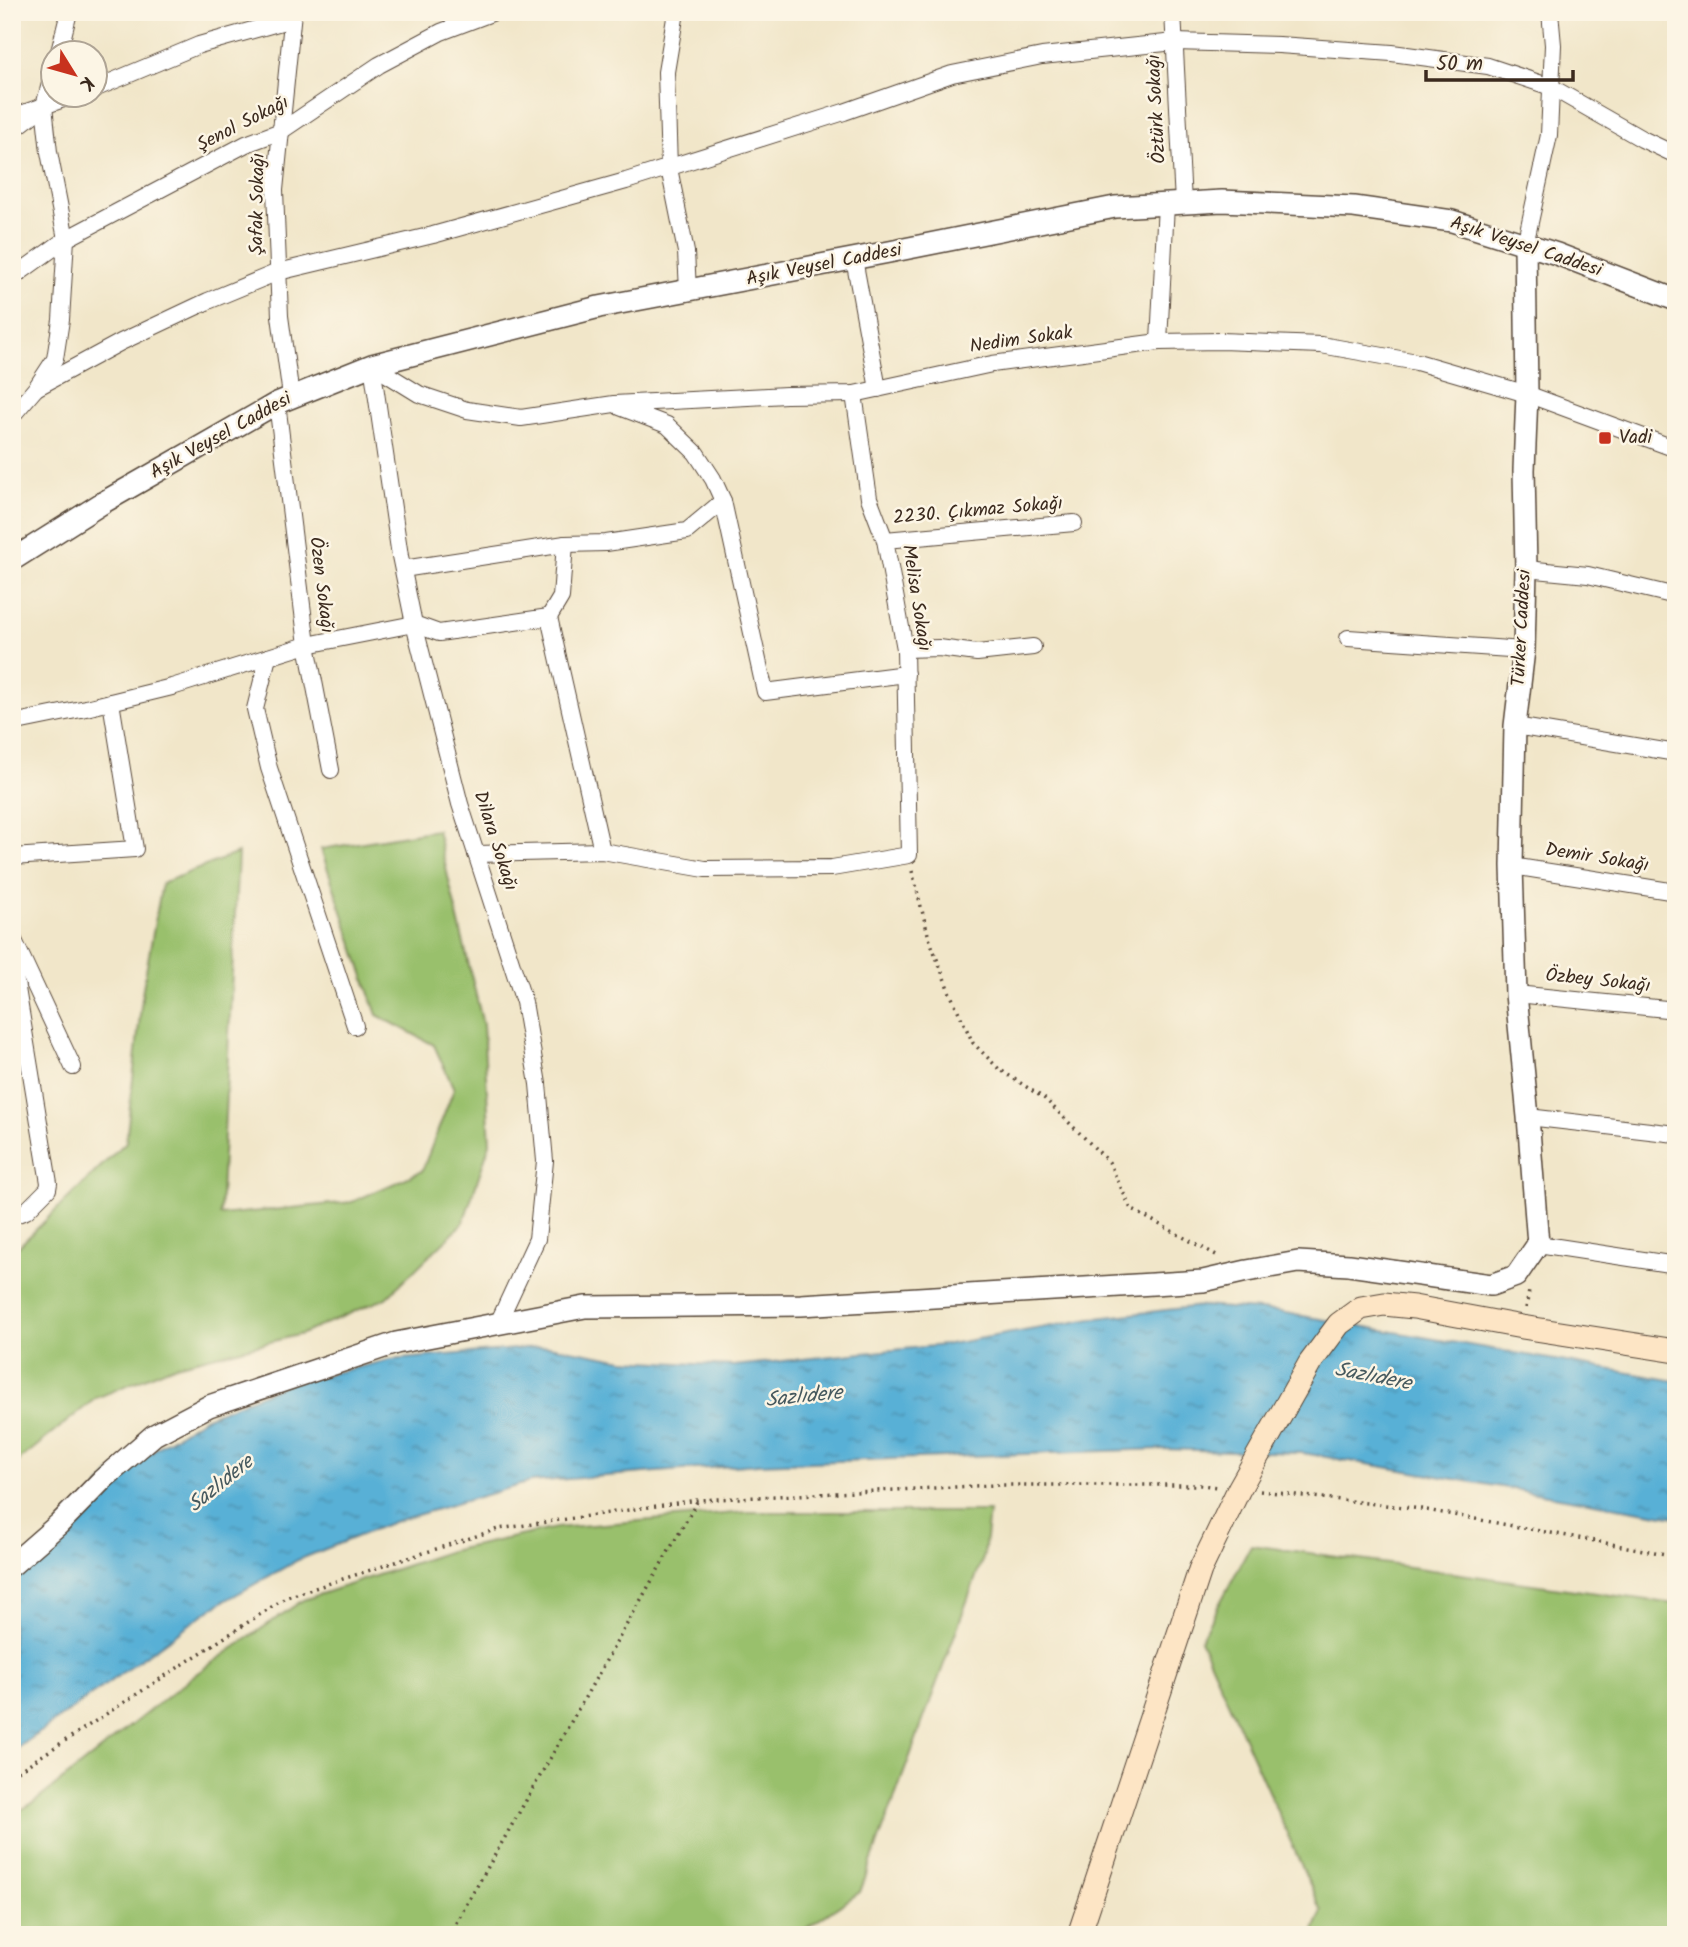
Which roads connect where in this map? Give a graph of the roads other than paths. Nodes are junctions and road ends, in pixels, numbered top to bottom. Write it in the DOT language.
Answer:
graph roads {
  1 [pos="69,12"];
  2 [pos="494,12"];
  3 [pos="676,12"];
  4 [pos="1173,12"];
  5 [pos="1550,12"];
  6 [pos="292,15"];
  7 [pos="62,38"];
  8 [pos="1175,43"];
  9 [pos="108,83"];
  10 [pos="1551,87"];
  11 [pos="38,108"];
  12 [pos="41,108"];
  13 [pos="44,108"];
  14 [pos="12,117"];
  15 [pos="12,131"];
  16 [pos="281,131"];
  17 [pos="1676,155"];
  18 [pos="670,168"];
  19 [pos="1175,204"];
  20 [pos="66,239"];
  21 [pos="1525,245"];
  22 [pos="854,259"];
  23 [pos="278,272"];
  24 [pos="12,278"];
  25 [pos="688,290"];
  26 [pos="1676,300"];
  27 [pos="1159,342"];
  28 [pos="372,365"];
  29 [pos="36,388"];
  30 [pos="878,389"];
  31 [pos="854,394"];
  32 [pos="1527,394"];
  33 [pos="284,399"];
  34 [pos="614,404"];
  35 [pos="12,416"];
  36 [pos="1676,449"];
  37 [pos="723,501"];
  38 [pos="1074,523"];
  39 [pos="885,540"];
  40 [pos="565,544"];
  41 [pos="12,560"];
  42 [pos="402,569"];
  43 [pos="1526,569"];
  44 [pos="1676,596"];
  45 [pos="549,617"];
  46 [pos="414,624"];
  47 [pos="1348,638"];
  48 [pos="307,645"];
  49 [pos="1033,647"];
  50 [pos="905,649"];
  51 [pos="1524,650"];
  52 [pos="268,657"];
  53 [pos="906,674"];
  54 [pos="111,702"];
  55 [pos="12,723"];
  56 [pos="1516,726"];
  57 [pos="1676,753"];
  58 [pos="331,770"];
  59 [pos="602,852"];
  60 [pos="476,854"];
  61 [pos="12,857"];
  62 [pos="1512,866"];
  63 [pos="1676,891"];
  64 [pos="12,936"];
  65 [pos="12,958"];
  66 [pos="1516,994"];
  67 [pos="1676,1010"];
  68 [pos="355,1026"];
  69 [pos="73,1067"];
  70 [pos="1528,1117"];
  71 [pos="1676,1134"];
  72 [pos="12,1216"];
  73 [pos="1538,1244"];
  74 [pos="1676,1265"];
  75 [pos="498,1324"];
  76 [pos="1676,1351"];
  77 [pos="12,1565"];
  78 [pos="1079,1935"];
  1 -- 7 [label="street"];
  2 -- 16 [label="street, Şenol Sokağı"];
  3 -- 18 [label="street"];
  4 -- 8 [label="street, Öztürk Sokağı"];
  5 -- 10 [label="street, Türker Caddesi"];
  6 -- 9 [label="street"];
  6 -- 16 [label="street, Şafak Sokağı"];
  8 -- 10 [label="street"];
  8 -- 18 [label="street"];
  8 -- 19 [label="street, Öztürk Sokağı"];
  10 -- 17 [label="street"];
  10 -- 21 [label="street, Türker Caddesi"];
  11 -- 14 [label="street"];
  12 -- 15 [label="street"];
  13 -- 20 [label="street"];
  16 -- 20 [label="street, Şenol Sokağı"];
  16 -- 23 [label="street, Şafak Sokağı"];
  18 -- 23 [label="street"];
  18 -- 25 [label="street"];
  19 -- 21 [label="street, Aşık Veysel Caddesi"];
  19 -- 22 [label="street, Aşık Veysel Caddesi"];
  19 -- 27 [label="street, Öztürk Sokağı"];
  20 -- 24 [label="street, Şenol Sokağı"];
  20 -- 29 [label="street"];
  21 -- 26 [label="street, Aşık Veysel Caddesi"];
  21 -- 32 [label="street, Türker Caddesi"];
  22 -- 25 [label="street, Aşık Veysel Caddesi"];
  22 -- 30 [label="street"];
  23 -- 29 [label="street"];
  23 -- 33 [label="street, Şafak Sokağı"];
  25 -- 28 [label="street, Aşık Veysel Caddesi"];
  27 -- 30 [label="street, Nedim Sokak"];
  27 -- 32 [label="street, Nedim Sokak"];
  28 -- 33 [label="street, Aşık Veysel Caddesi"];
  28 -- 34 [label="street, Nedim Sokak"];
  28 -- 42 [label="street, Dilara Sokağı"];
  29 -- 35 [label="street"];
  30 -- 31 [label="street, Nedim Sokak"];
  31 -- 34 [label="street, Nedim Sokak"];
  31 -- 39 [label="street, Melisa Sokağı"];
  32 -- 36 [label="street, Nedim Sokak"];
  32 -- 43 [label="street, Türker Caddesi"];
  33 -- 41 [label="street, Aşık Veysel Caddesi"];
  33 -- 48 [label="street, Özen Sokağı"];
  34 -- 37 [label="street"];
  37 -- 40 [label="street"];
  37 -- 53 [label="street"];
  38 -- 39 [label="street, 2230. Çıkmaz Sokağı"];
  39 -- 50 [label="street, Melisa Sokağı"];
  40 -- 42 [label="street"];
  40 -- 45 [label="street"];
  42 -- 46 [label="street, Dilara Sokağı"];
  43 -- 44 [label="street"];
  43 -- 51 [label="street, Türker Caddesi"];
  45 -- 46 [label="street"];
  45 -- 59 [label="street"];
  46 -- 48 [label="street"];
  46 -- 60 [label="street, Dilara Sokağı"];
  47 -- 51 [label="street"];
  48 -- 52 [label="street"];
  48 -- 58 [label="street, Özen Sokağı"];
  49 -- 50 [label="street"];
  50 -- 53 [label="street, Melisa Sokağı"];
  51 -- 56 [label="street, Türker Caddesi"];
  52 -- 54 [label="street"];
  52 -- 68 [label="street"];
  53 -- 59 [label="street, Melisa Sokağı"];
  54 -- 55 [label="street"];
  54 -- 61 [label="street"];
  56 -- 57 [label="street"];
  56 -- 62 [label="street, Türker Caddesi"];
  59 -- 60 [label="street"];
  60 -- 75 [label="street, Dilara Sokağı"];
  62 -- 63 [label="street, Demir Sokağı"];
  62 -- 66 [label="street, Türker Caddesi"];
  64 -- 69 [label="street"];
  65 -- 72 [label="street"];
  66 -- 67 [label="street, Özbey Sokağı"];
  66 -- 70 [label="street, Türker Caddesi"];
  70 -- 71 [label="street"];
  70 -- 73 [label="street, Türker Caddesi"];
  73 -- 74 [label="street"];
  73 -- 75 [label="street"];
  75 -- 77 [label="street"];
  76 -- 78 [label="main road"];
}
